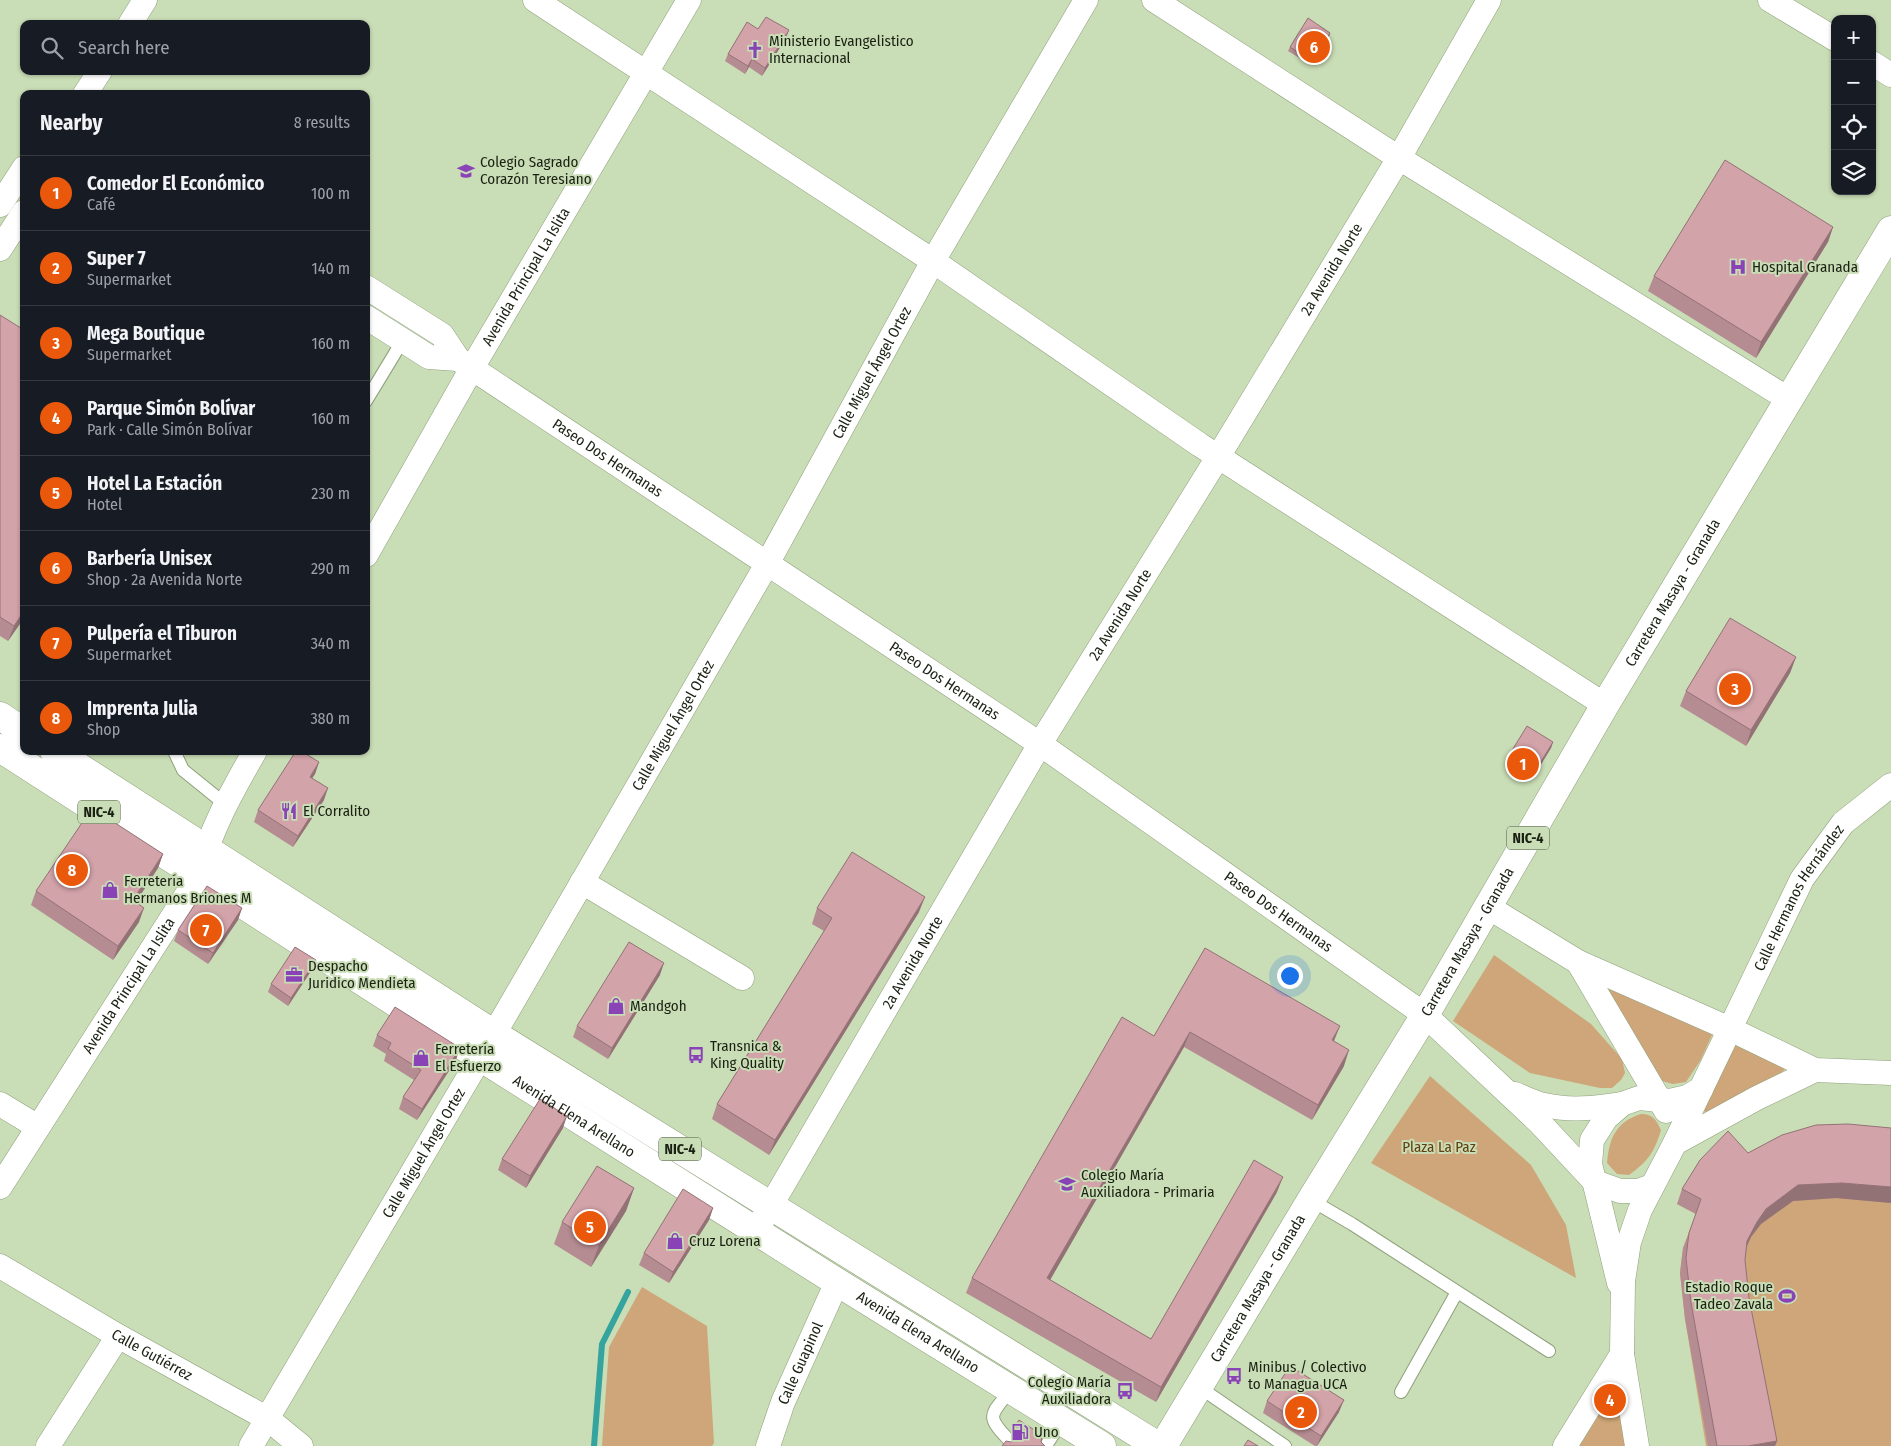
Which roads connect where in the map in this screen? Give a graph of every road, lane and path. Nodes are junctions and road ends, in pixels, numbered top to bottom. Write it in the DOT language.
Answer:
graph roads {
  1 [pos="145,0"];
  2 [pos="535,0"];
  3 [pos="690,0"];
  4 [pos="1086,0"];
  5 [pos="1154,0"];
  6 [pos="1489,0"];
  7 [pos="1770,0"];
  8 [pos="132,20"];
  9 [pos="1831,38"];
  10 [pos="1876,65"];
  11 [pos="646,73"];
  12 [pos="97,75"];
  13 [pos="1891,75"];
  14 [pos="88,90"];
  15 [pos="1399,158"];
  16 [pos="20,174"];
  17 [pos="0,205"];
  18 [pos="20,217"];
  19 [pos="1891,230"];
  20 [pos="2,241"];
  21 [pos="933,261"];
  22 [pos="370,290"];
  23 [pos="370,319"];
  24 [pos="403,340"];
  25 [pos="465,363"];
  26 [pos="370,394"];
  27 [pos="1790,400"];
  28 [pos="1218,457"];
  29 [pos="370,547"];
  30 [pos="766,564"];
  31 [pos="1605,706"];
  32 [pos="0,716"];
  33 [pos="20,729"];
  34 [pos="1040,744"];
  35 [pos="0,748"];
  36 [pos="60,755"];
  37 [pos="176,755"];
  38 [pos="253,755"];
  39 [pos="1891,785"];
  40 [pos="225,804"];
  41 [pos="205,848"];
  42 [pos="198,877"];
  43 [pos="582,882"];
  44 [pos="1488,907"];
  45 [pos="342,936"];
  46 [pos="327,959"];
  47 [pos="1578,962"];
  48 [pos="742,978"];
  49 [pos="1425,1015"];
  50 [pos="1730,1029"];
  51 [pos="494,1034"];
  52 [pos="480,1057"];
  53 [pos="1815,1070"];
  54 [pos="1891,1074"];
  55 [pos="1701,1088"];
  56 [pos="1506,1091"];
  57 [pos="1660,1100"];
  58 [pos="0,1104"];
  59 [pos="1622,1104"];
  60 [pos="629,1117"];
  61 [pos="38,1128"];
  62 [pos="615,1142"];
  63 [pos="1674,1143"];
  64 [pos="1595,1182"];
  65 [pos="1652,1186"];
  66 [pos="0,1187"];
  67 [pos="1311,1200"];
  68 [pos="772,1206"];
  69 [pos="756,1232"];
  70 [pos="0,1266"];
  71 [pos="836,1282"];
  72 [pos="1457,1292"];
  73 [pos="1623,1299"];
  74 [pos="925,1302"];
  75 [pos="910,1327"];
  76 [pos="118,1336"];
  77 [pos="1549,1351"];
  78 [pos="1622,1354"];
  79 [pos="1199,1387"];
  80 [pos="1010,1389"];
  81 [pos="1401,1392"];
  82 [pos="268,1420"];
  83 [pos="1062,1421"];
  84 [pos="1008,1440"];
  85 [pos="1091,1443"];
  86 [pos="1046,1444"];
  87 [pos="48,1446"];
  88 [pos="251,1446"];
  89 [pos="301,1446"];
  90 [pos="768,1446"];
  91 [pos="1158,1446"];
  92 [pos="1163,1446"];
  93 [pos="1285,1446"];
  94 [pos="1565,1446"];
  95 [pos="1637,1446"];
  1 -- 8 [label="street"];
  2 -- 11 [label="street"];
  3 -- 11 [label="street, Avenida Principal La Islita"];
  4 -- 21 [label="street, Calle Miguel Ángel Ortez"];
  5 -- 15 [label="street"];
  6 -- 15 [label="street, 2a Avenida Norte"];
  7 -- 9 [label="street"];
  10 -- 13 [label="street"];
  11 -- 21 [label="street"];
  11 -- 25 [label="street, Avenida Principal La Islita"];
  12 -- 14 [label="street"];
  15 -- 27 [label="street"];
  15 -- 28 [label="street, 2a Avenida Norte"];
  16 -- 17 [label="street"];
  18 -- 20 [label="street"];
  19 -- 27 [label="highway, Carretera Masaya - Granada / NIC-4"];
  21 -- 28 [label="street"];
  21 -- 30 [label="street, Calle Miguel Ángel Ortez"];
  22 -- 25 [label="street, Paseo Dos Hermanas"];
  23 -- 24 [label="street, Paseo Dos Hermanas"];
  24 -- 25 [label="street, Paseo Dos Hermanas"];
  24 -- 26 [label="lane"];
  25 -- 29 [label="street, Avenida Principal La Islita"];
  25 -- 30 [label="street, Paseo Dos Hermanas"];
  27 -- 31 [label="highway, Carretera Masaya - Granada / NIC-4"];
  28 -- 31 [label="street"];
  28 -- 34 [label="street, 2a Avenida Norte"];
  30 -- 34 [label="street, Paseo Dos Hermanas"];
  30 -- 43 [label="street, Calle Miguel Ángel Ortez"];
  31 -- 44 [label="highway, Carretera Masaya - Granada / NIC-4"];
  32 -- 33 [label="highway"];
  34 -- 49 [label="street, Paseo Dos Hermanas"];
  34 -- 68 [label="street, 2a Avenida Norte"];
  35 -- 42 [label="highway, Avenida Elena Arellano / NIC-4"];
  36 -- 41 [label="highway, Avenida Elena Arellano / NIC-4"];
  37 -- 40 [label="lane"];
  38 -- 40 [label="street, Avenida Principal La Islita"];
  39 -- 50 [label="street, Calle Hermanos Hernández"];
  40 -- 41 [label="street, Avenida Principal La Islita"];
  41 -- 42 [label="street, Avenida Principal La Islita"];
  41 -- 45 [label="highway, Avenida Elena Arellano / NIC-4"];
  42 -- 46 [label="highway, Avenida Elena Arellano / NIC-4"];
  42 -- 61 [label="street, Avenida Principal La Islita"];
  43 -- 48 [label="street"];
  43 -- 51 [label="street, Calle Miguel Ángel Ortez"];
  44 -- 47 [label="street"];
  44 -- 49 [label="highway, Carretera Masaya - Granada / NIC-4"];
  45 -- 46 [label="highway"];
  45 -- 51 [label="highway, Avenida Elena Arellano / NIC-4"];
  46 -- 52 [label="highway, Avenida Elena Arellano / NIC-4"];
  47 -- 50 [label="street"];
  47 -- 57 [label="street"];
  49 -- 56 [label="street, Paseo Dos Hermanas"];
  49 -- 67 [label="highway, Carretera Masaya - Granada / NIC-4"];
  50 -- 53 [label="street"];
  50 -- 55 [label="street, Calle Hermanos Hernández"];
  51 -- 52 [label="street, Calle Miguel Ángel Ortez"];
  51 -- 60 [label="highway, Avenida Elena Arellano / NIC-4"];
  52 -- 62 [label="highway, Avenida Elena Arellano / NIC-4"];
  52 -- 82 [label="street, Calle Miguel Ángel Ortez"];
  53 -- 54 [label="street"];
  53 -- 63 [label="street"];
  55 -- 57 [label="street"];
  55 -- 63 [label="street, Calle Hermanos Hernández"];
  56 -- 59 [label="street"];
  56 -- 64 [label="street, Paseo Dos Hermanas"];
  57 -- 59 [label="street"];
  57 -- 63 [label="street"];
  58 -- 61 [label="street"];
  59 -- 64 [label="street"];
  60 -- 62 [label="highway"];
  60 -- 68 [label="highway, Avenida Elena Arellano / NIC-4"];
  61 -- 66 [label="street, Avenida Principal La Islita"];
  62 -- 69 [label="highway, Avenida Elena Arellano / NIC-4"];
  63 -- 65 [label="street"];
  64 -- 65 [label="street"];
  64 -- 73 [label="street"];
  65 -- 73 [label="street"];
  67 -- 72 [label="lane"];
  67 -- 79 [label="highway, Carretera Masaya - Granada / NIC-4"];
  68 -- 69 [label="street, 2a Avenida Norte"];
  68 -- 74 [label="highway, Avenida Elena Arellano / NIC-4"];
  69 -- 71 [label="highway, Avenida Elena Arellano / NIC-4"];
  70 -- 76 [label="street, Calle Gutiérrez"];
  71 -- 75 [label="highway, Avenida Elena Arellano / NIC-4"];
  71 -- 90 [label="street, Calle Guapinol"];
  72 -- 77 [label="lane"];
  72 -- 81 [label="lane"];
  73 -- 78 [label="street"];
  74 -- 75 [label="highway"];
  74 -- 91 [label="highway, Avenida Elena Arellano / NIC-4"];
  75 -- 80 [label="highway, Avenida Elena Arellano / NIC-4"];
  76 -- 82 [label="street, Calle Gutiérrez"];
  76 -- 87 [label="street"];
  78 -- 94 [label="street"];
  78 -- 95 [label="street"];
  79 -- 92 [label="highway, Carretera Masaya - Granada / NIC-4"];
  79 -- 93 [label="lane"];
  80 -- 83 [label="highway, Avenida Elena Arellano / NIC-4"];
  80 -- 84 [label="lane"];
  82 -- 88 [label="street, Calle Miguel Ángel Ortez"];
  82 -- 89 [label="street, Calle Gutiérrez"];
  83 -- 85 [label="highway, Avenida Elena Arellano / NIC-4"];
  83 -- 86 [label="lane"];
}
